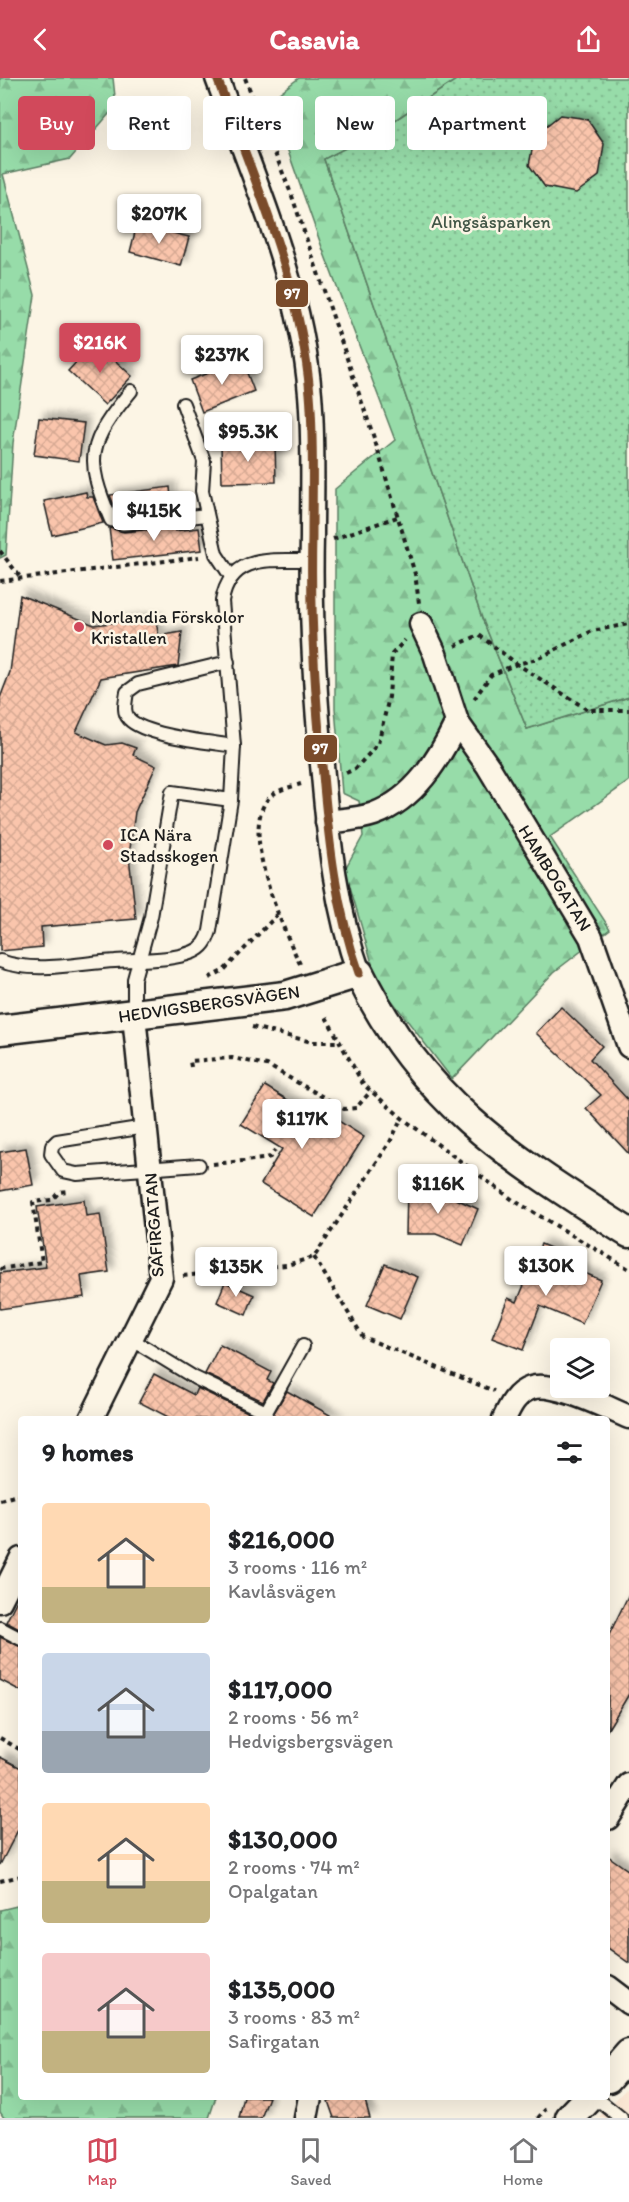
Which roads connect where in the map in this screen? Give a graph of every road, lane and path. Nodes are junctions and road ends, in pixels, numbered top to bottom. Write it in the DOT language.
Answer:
graph roads {
  1 [pos="217,78"];
  2 [pos="244,78"];
  3 [pos="131,392"];
  4 [pos="183,404"];
  5 [pos="207,514"];
  6 [pos="0,551"];
  7 [pos="313,560"];
  8 [pos="230,575"];
  9 [pos="21,578"];
  10 [pos="422,624"];
  11 [pos="629,624"];
  12 [pos="435,654"];
  13 [pos="228,662"];
  14 [pos="516,664"];
  15 [pos="629,710"];
  16 [pos="457,722"];
  17 [pos="234,746"];
  18 [pos="342,774"];
  19 [pos="305,783"];
  20 [pos="231,800"];
  21 [pos="327,822"];
  22 [pos="139,959"];
  23 [pos="0,961"];
  24 [pos="300,964"];
  25 [pos="359,974"];
  26 [pos="134,1016"];
  27 [pos="326,1017"];
  28 [pos="0,1030"];
  29 [pos="629,1046"];
  30 [pos="191,1067"];
  31 [pos="371,1091"];
  32 [pos="402,1118"];
  33 [pos="146,1127"];
  34 [pos="275,1150"];
  35 [pos="199,1165"];
  36 [pos="150,1169"];
  37 [pos="70,1190"];
  38 [pos="629,1233"];
  39 [pos="314,1257"];
  40 [pos="0,1269"];
  41 [pos="629,1269"];
  42 [pos="161,1278"];
  43 [pos="131,1339"];
  44 [pos="303,1346"];
  45 [pos="509,1409"];
  46 [pos="92,1416"];
  47 [pos="629,1417"];
  48 [pos="18,1495"];
  49 [pos="0,1500"];
  50 [pos="18,1565"];
  51 [pos="0,1601"];
  52 [pos="0,1628"];
  53 [pos="18,1637"];
  54 [pos="0,1738"];
  55 [pos="18,1748"];
  56 [pos="629,1785"];
  57 [pos="610,1815"];
  58 [pos="18,1877"];
  59 [pos="0,1881"];
  60 [pos="610,1989"];
  61 [pos="629,2003"];
  62 [pos="629,2054"];
  63 [pos="610,2076"];
  64 [pos="309,2100"];
  65 [pos="587,2100"];
  66 [pos="599,2100"];
  67 [pos="306,2118"];
  68 [pos="570,2118"];
  69 [pos="621,2118"];
  1 -- 7 [label="street"];
  2 -- 10 [label="path"];
  3 -- 5 [label="lane"];
  4 -- 5 [label="lane"];
  5 -- 8 [label="lane"];
  6 -- 9 [label="path"];
  7 -- 8 [label="lane"];
  7 -- 21 [label="street"];
  8 -- 13 [label="lane"];
  10 -- 12 [label="street, HAMBOGATAN"];
  10 -- 18 [label="path"];
  11 -- 14 [label="path"];
  12 -- 14 [label="path"];
  12 -- 16 [label="street, HAMBOGATAN"];
  13 -- 17 [label="lane"];
  13 -- 17 [label="lane"];
  14 -- 15 [label="path"];
  14 -- 16 [label="path"];
  16 -- 21 [label="street"];
  16 -- 29 [label="street, HAMBOGATAN"];
  17 -- 20 [label="lane"];
  19 -- 24 [label="path"];
  20 -- 22 [label="lane"];
  20 -- 22 [label="lane"];
  21 -- 25 [label="street"];
  22 -- 23 [label="lane"];
  22 -- 26 [label="lane"];
  25 -- 26 [label="street, HEDVIGSBERGSVÄGEN"];
  25 -- 38 [label="street"];
  26 -- 28 [label="street, HEDVIGSBERGSVÄGEN"];
  26 -- 33 [label="street, SAFIRGATAN"];
  27 -- 31 [label="path"];
  30 -- 31 [label="path"];
  31 -- 32 [label="path"];
  32 -- 39 [label="path"];
  32 -- 41 [label="path"];
  33 -- 36 [label="street, SAFIRGATAN"];
  33 -- 36 [label="lane"];
  34 -- 35 [label="path"];
  35 -- 36 [label="lane"];
  36 -- 42 [label="street, SAFIRGATAN"];
  37 -- 40 [label="path"];
  39 -- 42 [label="path"];
  39 -- 45 [label="path"];
  42 -- 43 [label="street, SAFIRGATAN"];
  43 -- 44 [label="lane"];
  43 -- 46 [label="street, SAFIRGATAN"];
  45 -- 47 [label="street"];
  48 -- 49 [label="path"];
  50 -- 51 [label="street"];
  52 -- 53 [label="lane"];
  54 -- 55 [label="path"];
  56 -- 57 [label="street"];
  58 -- 59 [label="path"];
  60 -- 61 [label="street"];
  62 -- 63 [label="street"];
  64 -- 67 [label="street"];
  65 -- 68 [label="street"];
  66 -- 69 [label="lane"];
}
